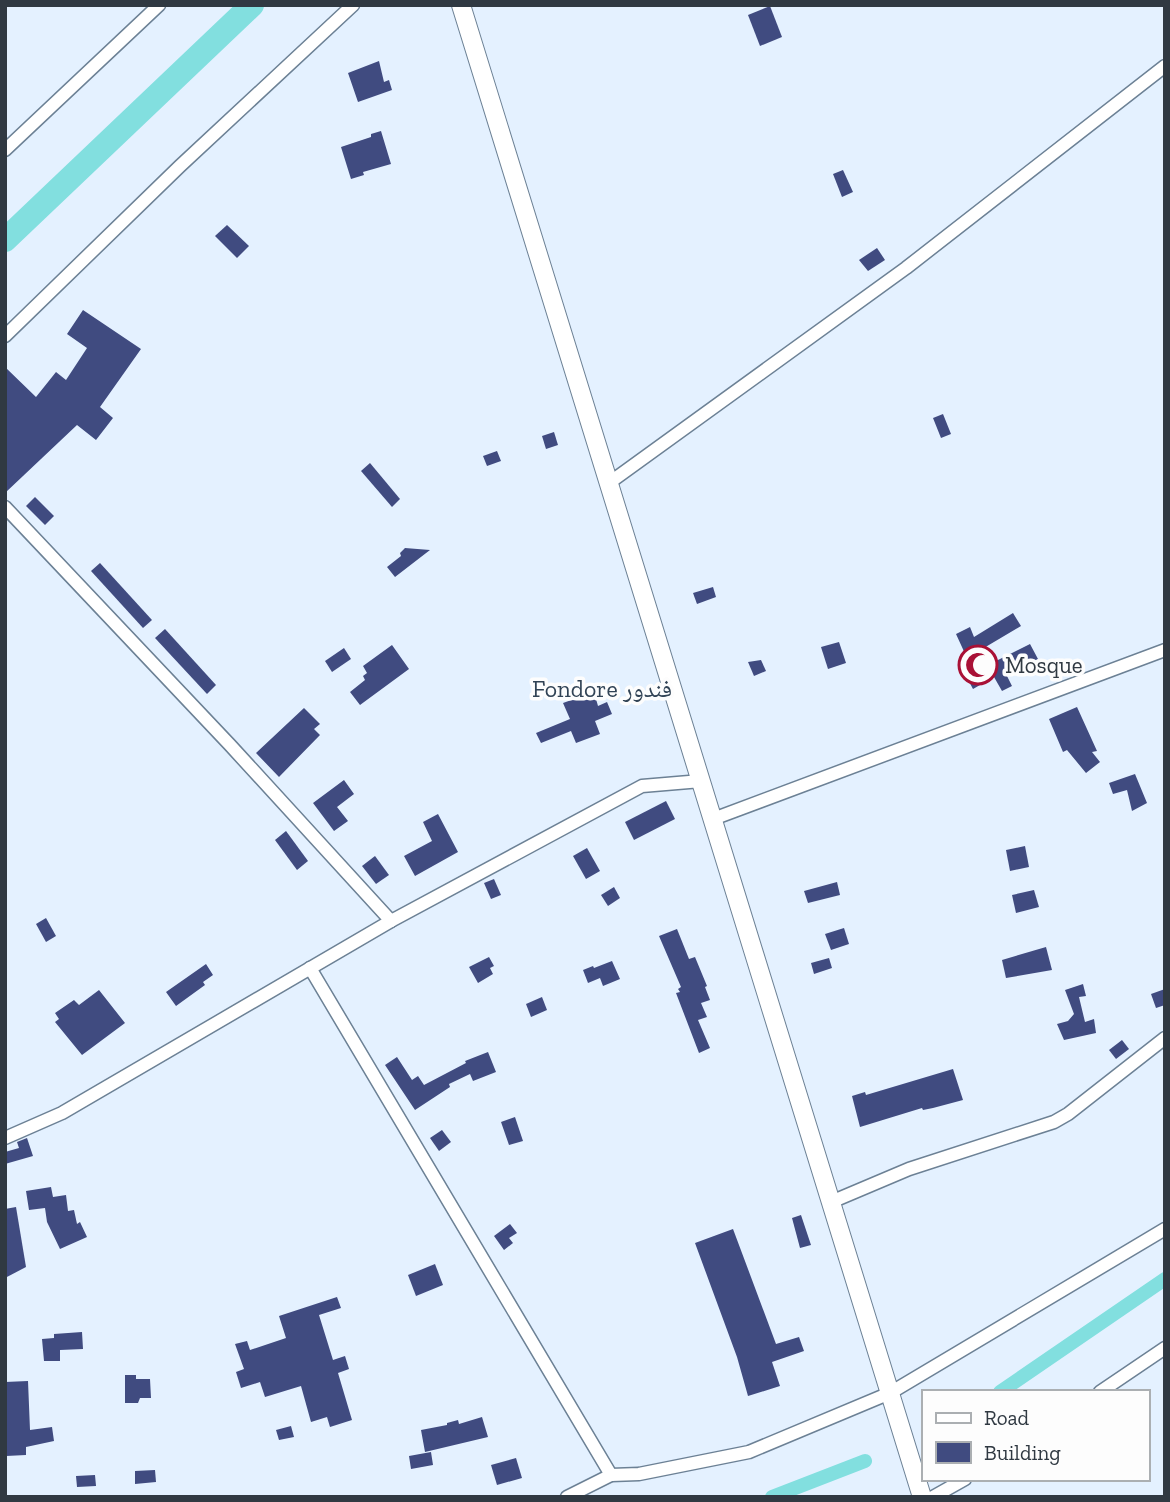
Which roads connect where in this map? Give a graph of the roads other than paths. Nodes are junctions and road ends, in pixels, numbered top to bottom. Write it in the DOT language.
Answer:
graph roads {
  1 [pos="159,5"];
  2 [pos="353,5"];
  3 [pos="461,5"];
  4 [pos="1165,66"];
  5 [pos="5,150"];
  6 [pos="5,337"];
  7 [pos="609,483"];
  8 [pos="5,507"];
  9 [pos="1165,650"];
  10 [pos="701,781"];
  11 [pos="713,819"];
  12 [pos="391,921"];
  13 [pos="310,968"];
  14 [pos="1165,1038"];
  15 [pos="5,1138"];
  16 [pos="831,1202"];
  17 [pos="1165,1229"];
  18 [pos="1165,1348"];
  19 [pos="1103,1390"];
  20 [pos="890,1394"];
  21 [pos="611,1475"];
  22 [pos="961,1481"];
  23 [pos="567,1497"];
  24 [pos="922,1497"];
  25 [pos="933,1497"];
  1 -- 5 [label="street"];
  2 -- 6 [label="street"];
  3 -- 7 [label="main road"];
  4 -- 7 [label="street"];
  7 -- 10 [label="main road"];
  8 -- 12 [label="street"];
  9 -- 11 [label="street"];
  10 -- 11 [label="main road"];
  10 -- 12 [label="street"];
  11 -- 16 [label="main road"];
  12 -- 13 [label="street"];
  13 -- 15 [label="street"];
  13 -- 21 [label="street"];
  14 -- 16 [label="street"];
  16 -- 20 [label="main road"];
  17 -- 20 [label="street"];
  18 -- 19 [label="street"];
  20 -- 21 [label="street"];
  20 -- 24 [label="main road"];
  21 -- 23 [label="street"];
  22 -- 25 [label="street"];
}
